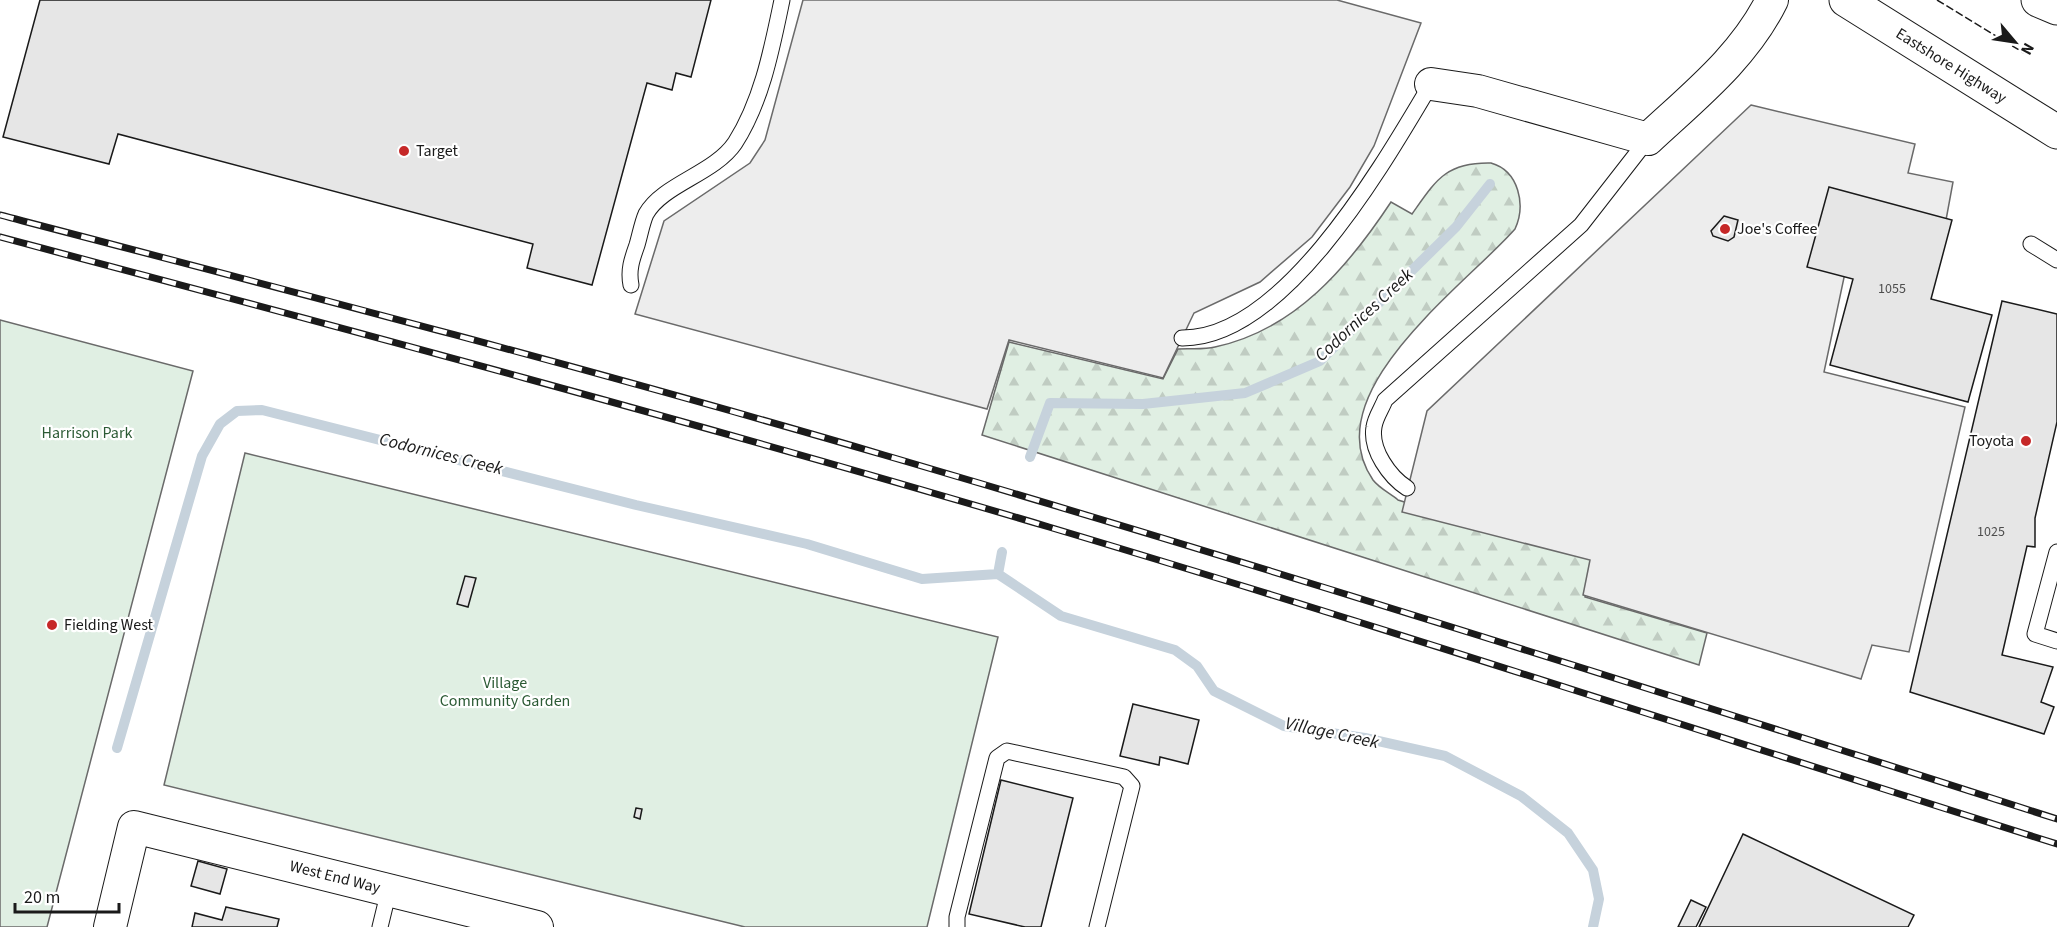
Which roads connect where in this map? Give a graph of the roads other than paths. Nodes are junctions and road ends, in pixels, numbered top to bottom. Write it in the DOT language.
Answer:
graph roads {
  1 [pos="782,0"];
  2 [pos="1773,0"];
  3 [pos="1846,0"];
  4 [pos="2038,0"];
  5 [pos="2057,8"];
  6 [pos="1431,84"];
  7 [pos="2057,132"];
  8 [pos="1648,139"];
  9 [pos="2031,244"];
  10 [pos="2057,260"];
  11 [pos="631,285"];
  12 [pos="1182,338"];
  13 [pos="1407,488"];
  14 [pos="2057,552"];
  15 [pos="2057,640"];
  16 [pos="390,890"];
  17 [pos="110,927"];
  18 [pos="380,927"];
  19 [pos="537,927"];
  20 [pos="957,927"];
  21 [pos="1097,927"];
  1 -- 11 [label="lane"];
  2 -- 8 [label="street"];
  3 -- 7 [label="main road, Eastshore Highway"];
  4 -- 5 [label="main road"];
  6 -- 8 [label="street"];
  6 -- 12 [label="lane"];
  8 -- 13 [label="lane"];
  9 -- 10 [label="lane"];
  14 -- 15 [label="lane"];
  16 -- 17 [label="street, West End Way"];
  16 -- 18 [label="lane"];
  16 -- 19 [label="street, West End Way"];
  20 -- 21 [label="lane"];
}
